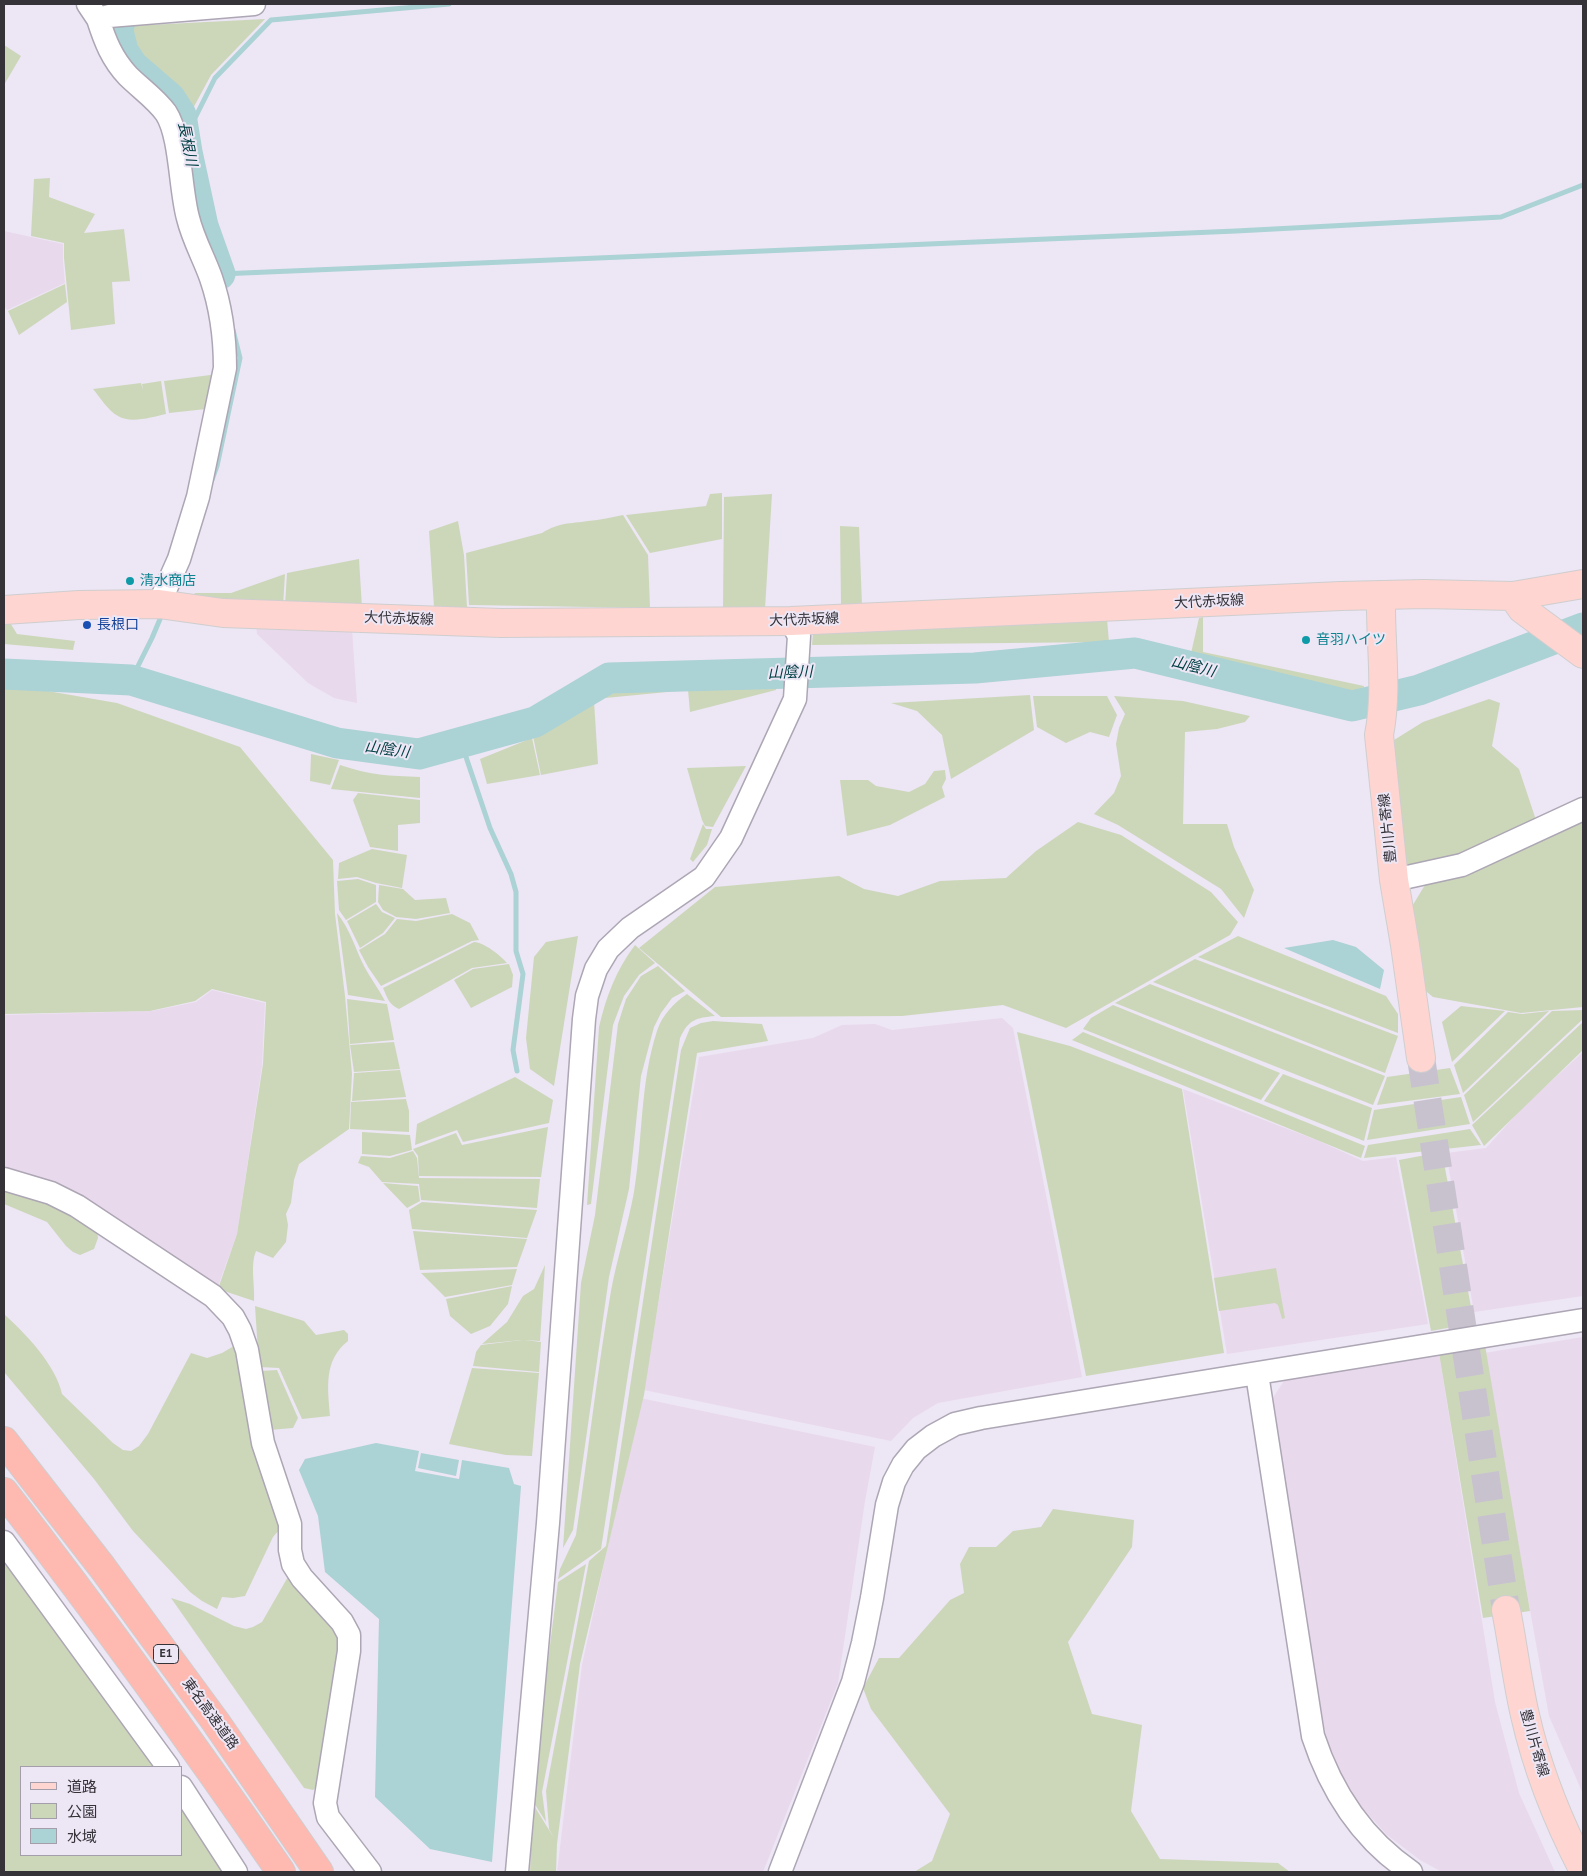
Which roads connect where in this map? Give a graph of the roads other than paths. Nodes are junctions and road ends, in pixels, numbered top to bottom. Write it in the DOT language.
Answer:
graph roads {
  1 [pos="254,4"];
  2 [pos="98,13"];
  3 [pos="1583,584"];
  4 [pos="1382,596"];
  5 [pos="1518,603"];
  6 [pos="159,604"];
  7 [pos="4,610"];
  8 [pos="795,628"];
  9 [pos="1583,654"];
  10 [pos="1583,809"];
  11 [pos="1394,880"];
  12 [pos="1421,1058"];
  13 [pos="4,1179"];
  14 [pos="1583,1320"];
  15 [pos="1256,1374"];
  16 [pos="4,1441"];
  17 [pos="4,1492"];
  18 [pos="4,1542"];
  19 [pos="1506,1610"];
  20 [pos="167,1766"];
  21 [pos="182,1789"];
  22 [pos="1583,1869"];
  23 [pos="236,1872"];
  24 [pos="281,1872"];
  25 [pos="319,1872"];
  26 [pos="370,1872"];
  27 [pos="517,1872"];
  28 [pos="780,1872"];
  29 [pos="1411,1872"];
  1 -- 2 [label="street"];
  2 -- 6 [label="street"];
  3 -- 5 [label="main road"];
  4 -- 5 [label="main road, 大代赤坂線"];
  4 -- 8 [label="main road, 大代赤坂線"];
  4 -- 11 [label="main road, 豊川片寄線"];
  5 -- 9 [label="main road"];
  6 -- 7 [label="main road, 大代赤坂線"];
  6 -- 8 [label="main road, 大代赤坂線"];
  8 -- 27 [label="street"];
  10 -- 11 [label="street"];
  11 -- 12 [label="main road, 豊川片寄線"];
  13 -- 26 [label="street"];
  14 -- 15 [label="street"];
  15 -- 28 [label="street"];
  15 -- 29 [label="street"];
  16 -- 25 [label="highway, 東名高速道路 / E1"];
  17 -- 24 [label="highway, E1"];
  18 -- 20 [label="street"];
  19 -- 22 [label="main road, 豊川片寄線"];
  21 -- 23 [label="street"];
}
